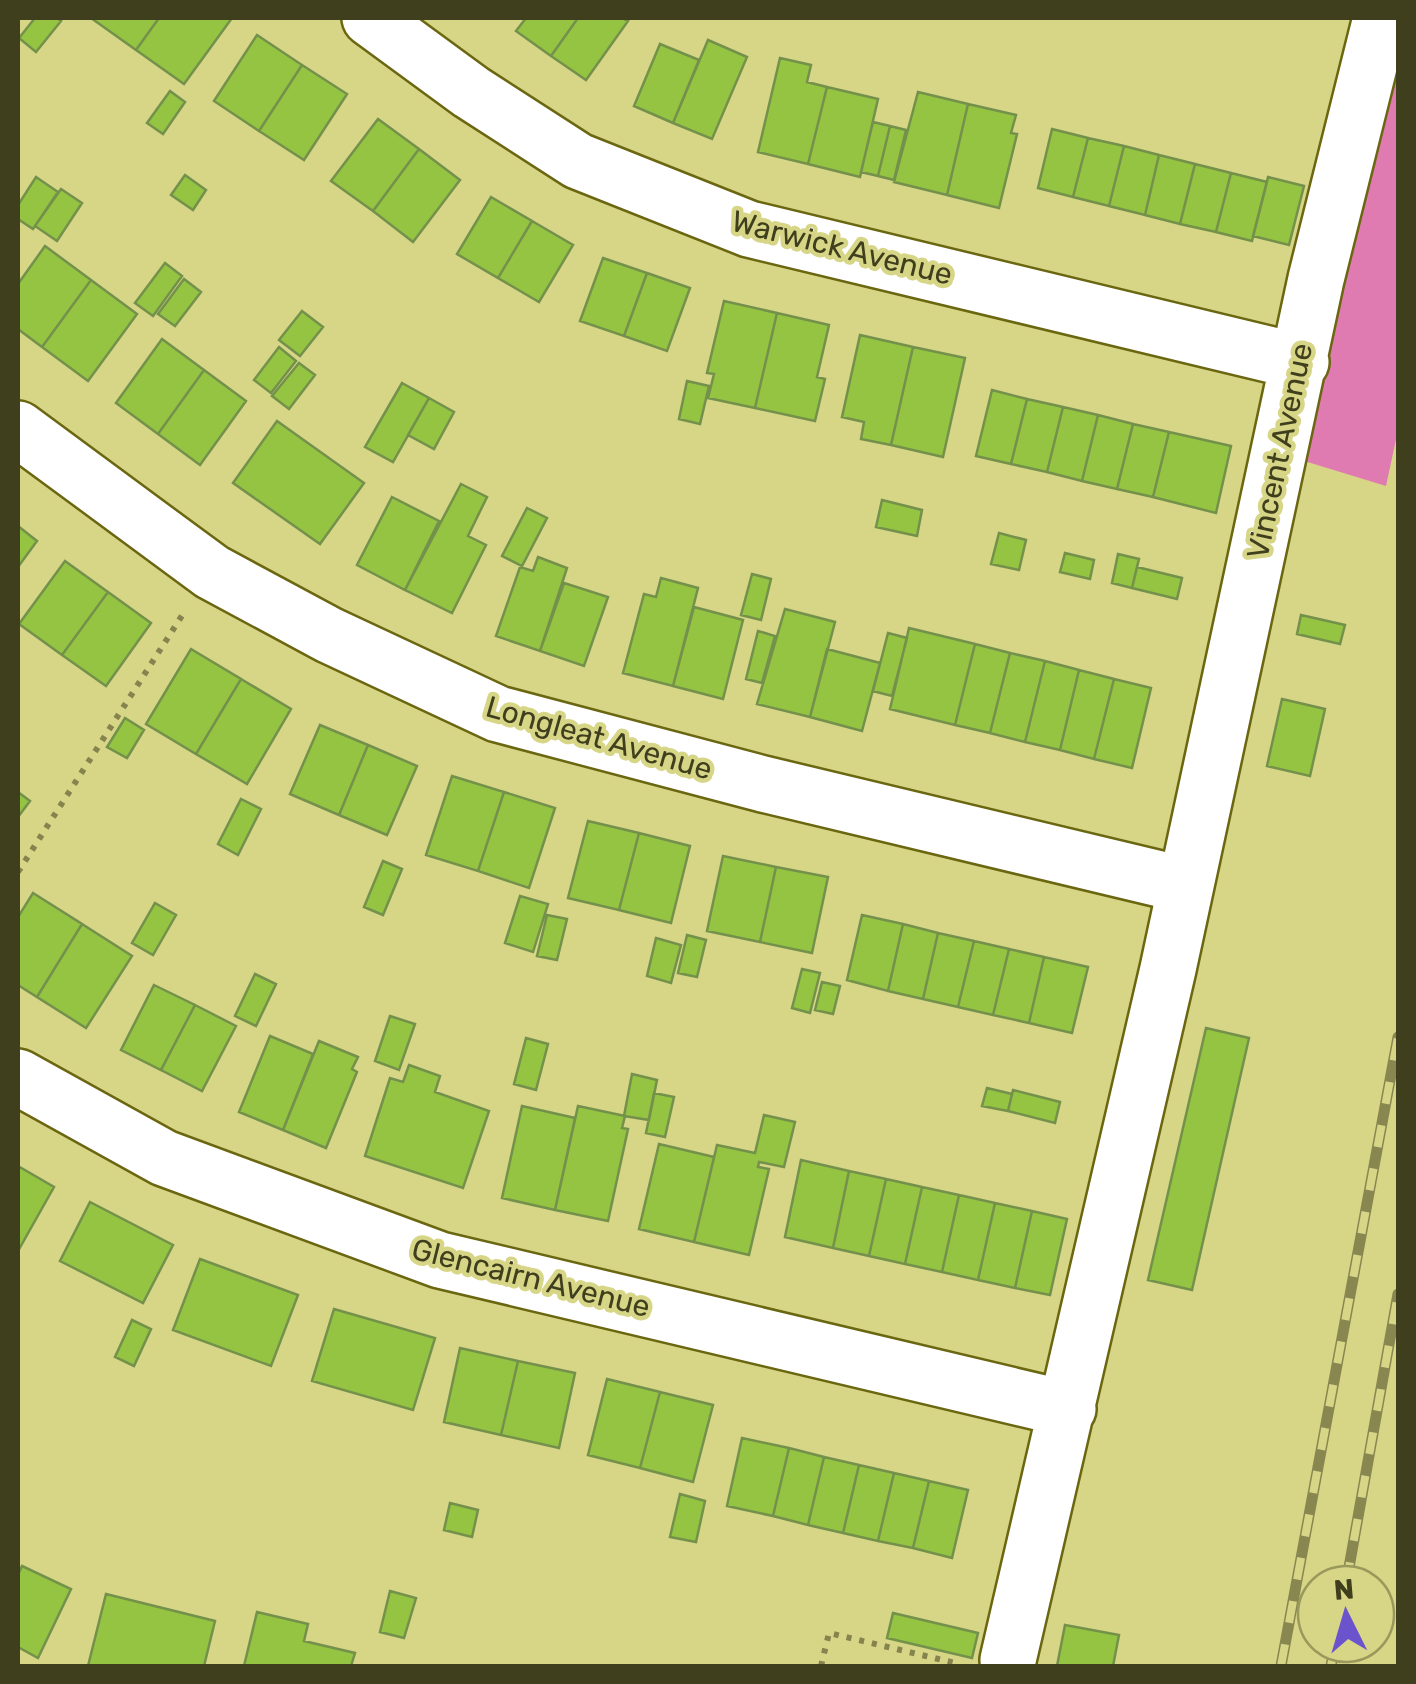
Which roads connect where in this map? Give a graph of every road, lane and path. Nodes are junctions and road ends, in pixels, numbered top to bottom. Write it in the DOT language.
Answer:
graph roads {
  1 [pos="370,18"];
  2 [pos="1381,18"];
  3 [pos="1301,362"];
  4 [pos="18,429"];
  5 [pos="212,572"];
  6 [pos="18,872"];
  7 [pos="1185,885"];
  8 [pos="18,1077"];
  9 [pos="1068,1409"];
  10 [pos="990,1663"];
  11 [pos="821,1666"];
  1 -- 3 [label="street, Warwick Avenue"];
  2 -- 3 [label="street, Vincent Avenue"];
  3 -- 7 [label="street, Vincent Avenue"];
  4 -- 5 [label="street, Longleat Avenue"];
  5 -- 6 [label="path"];
  5 -- 7 [label="street, Longleat Avenue"];
  7 -- 9 [label="street"];
  8 -- 9 [label="street, Glencairn Avenue"];
  9 -- 10 [label="street"];
  10 -- 11 [label="path"];
}
